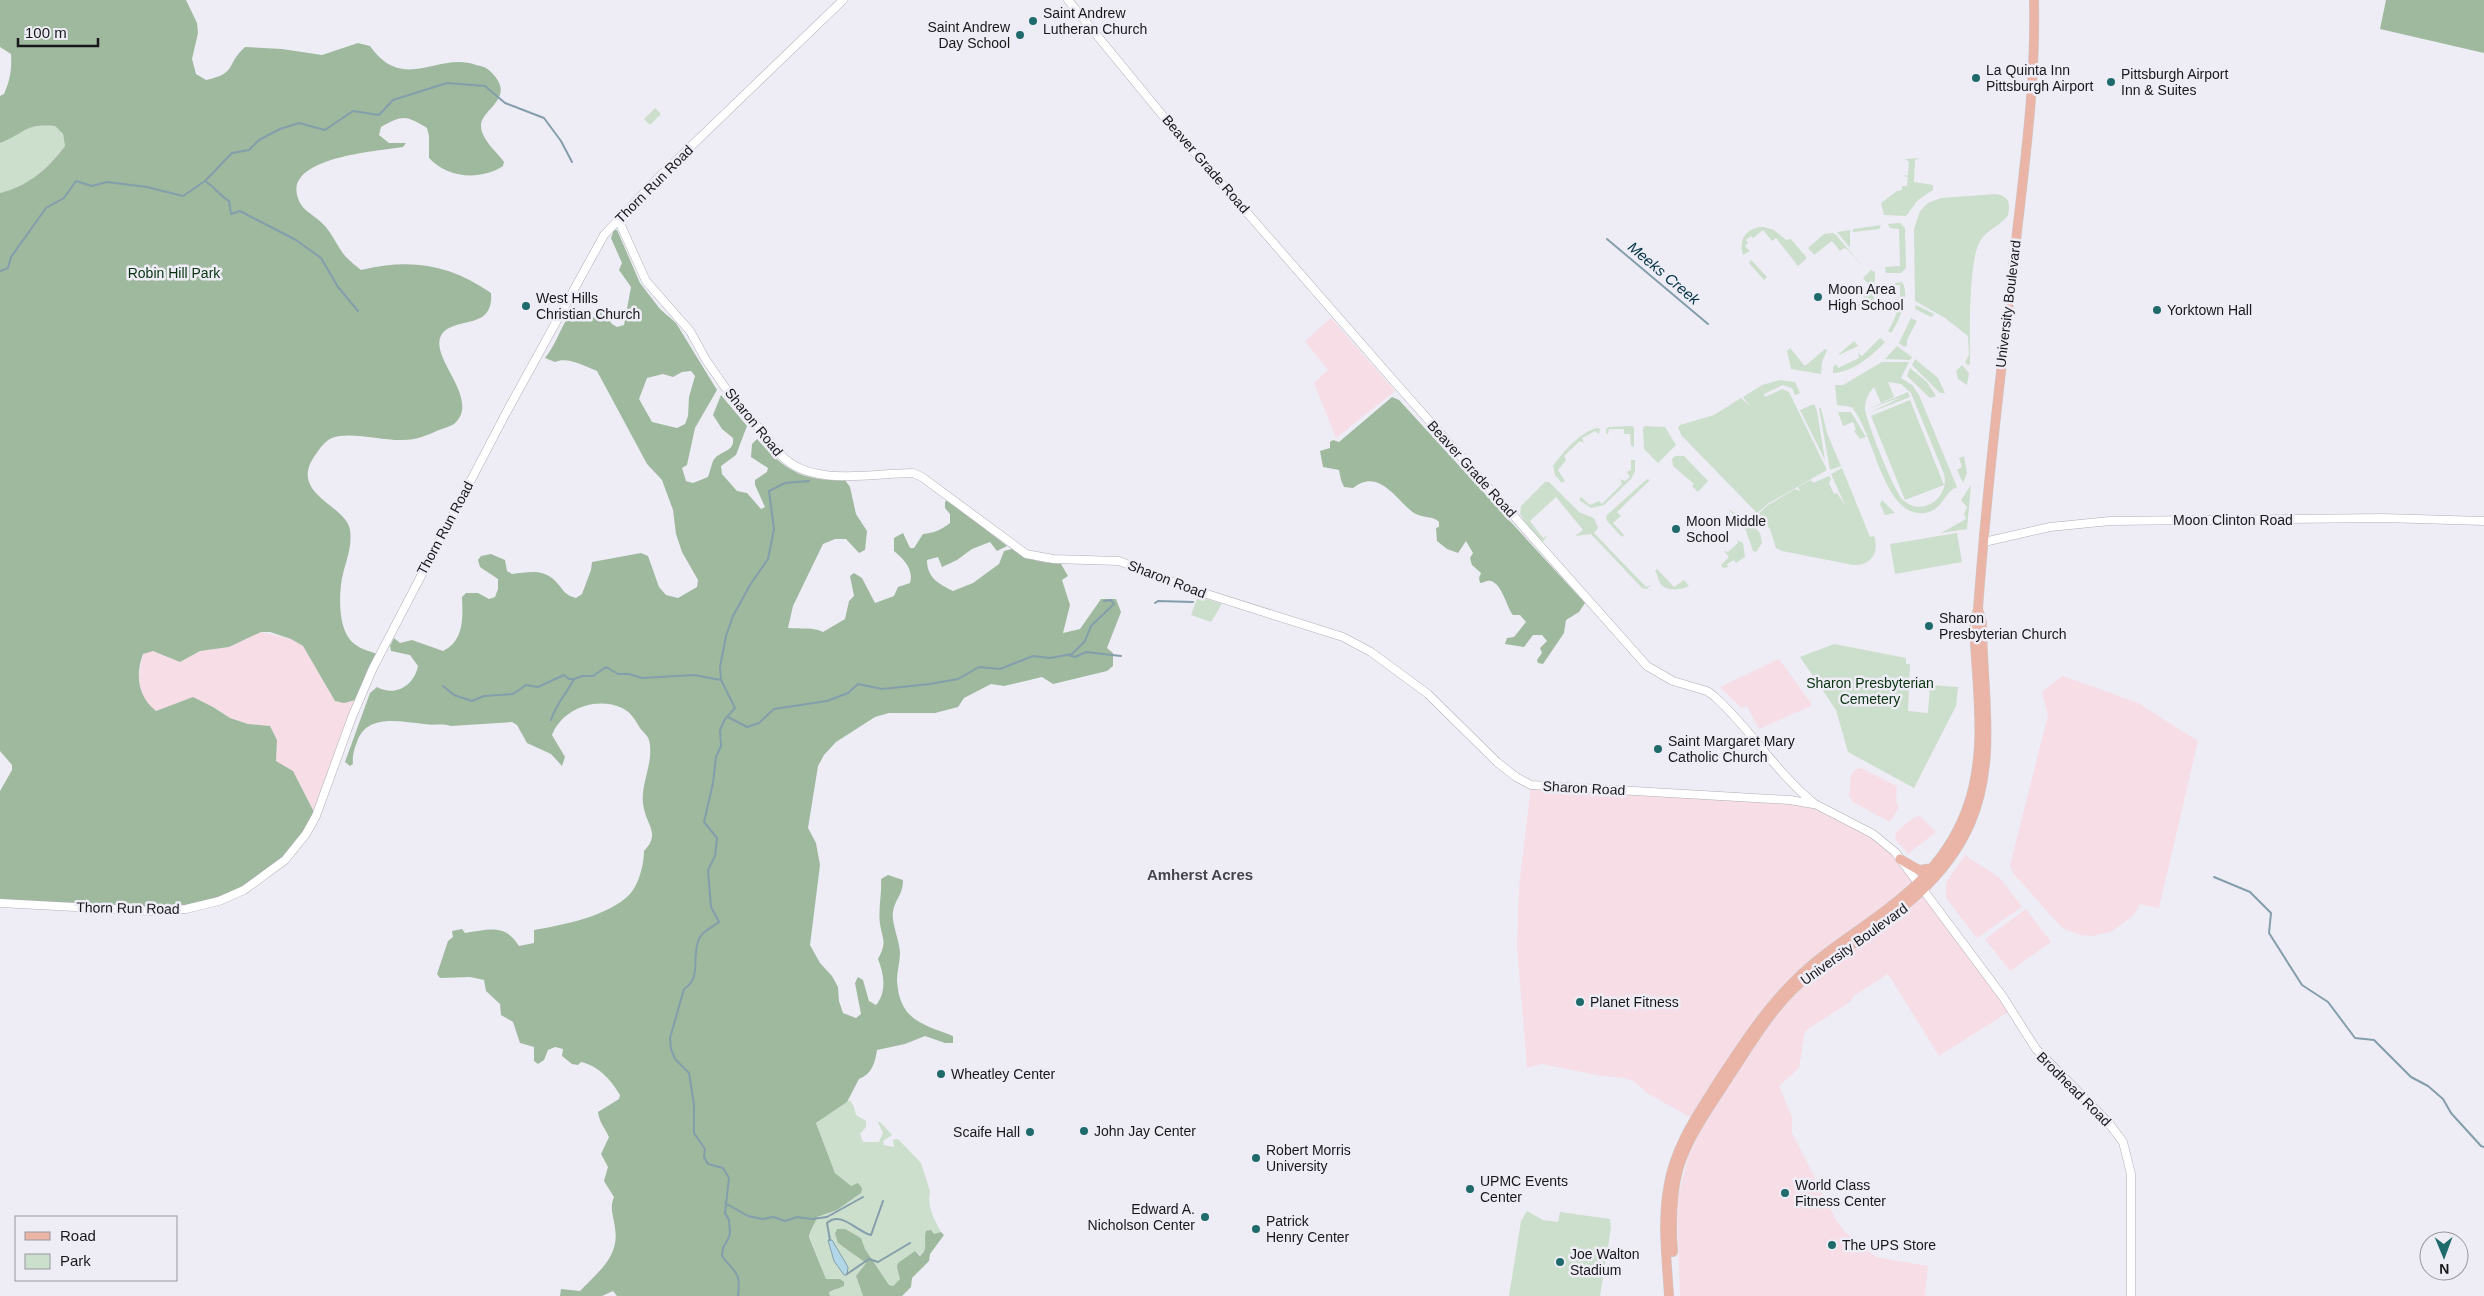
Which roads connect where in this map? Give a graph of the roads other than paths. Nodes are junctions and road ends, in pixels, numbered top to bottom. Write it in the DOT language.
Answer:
graph roads {
  1 [pos="843,0"];
  2 [pos="1068,0"];
  3 [pos="2034,0"];
  4 [pos="618,219"];
  5 [pos="2484,521"];
  6 [pos="1984,542"];
  7 [pos="1978,609"];
  8 [pos="1815,804"];
  9 [pos="1900,859"];
  10 [pos="1933,868"];
  11 [pos="1921,888"];
  12 [pos="0,902"];
  13 [pos="1669,1296"];
  14 [pos="1675,1296"];
  15 [pos="2131,1296"];
  1 -- 4 [label="street, Thorn Run Road"];
  2 -- 8 [label="street, Beaver Grade Road"];
  3 -- 6 [label="main road, University Boulevard"];
  4 -- 8 [label="street, Sharon Road"];
  4 -- 12 [label="street, Thorn Run Road"];
  5 -- 6 [label="street, Moon Clinton Road"];
  6 -- 7 [label="main road, University Boulevard"];
  7 -- 10 [label="main road, University Boulevard"];
  7 -- 11 [label="main road, University Boulevard"];
  8 -- 9 [label="street, Beaver Grade Road"];
  9 -- 10 [label="main road"];
  9 -- 11 [label="street, Beaver Grade Road"];
  10 -- 11 [label="main road, University Boulevard"];
  11 -- 13 [label="main road, University Boulevard"];
  11 -- 14 [label="main road, University Boulevard"];
  11 -- 15 [label="street, Brodhead Road"];
}
